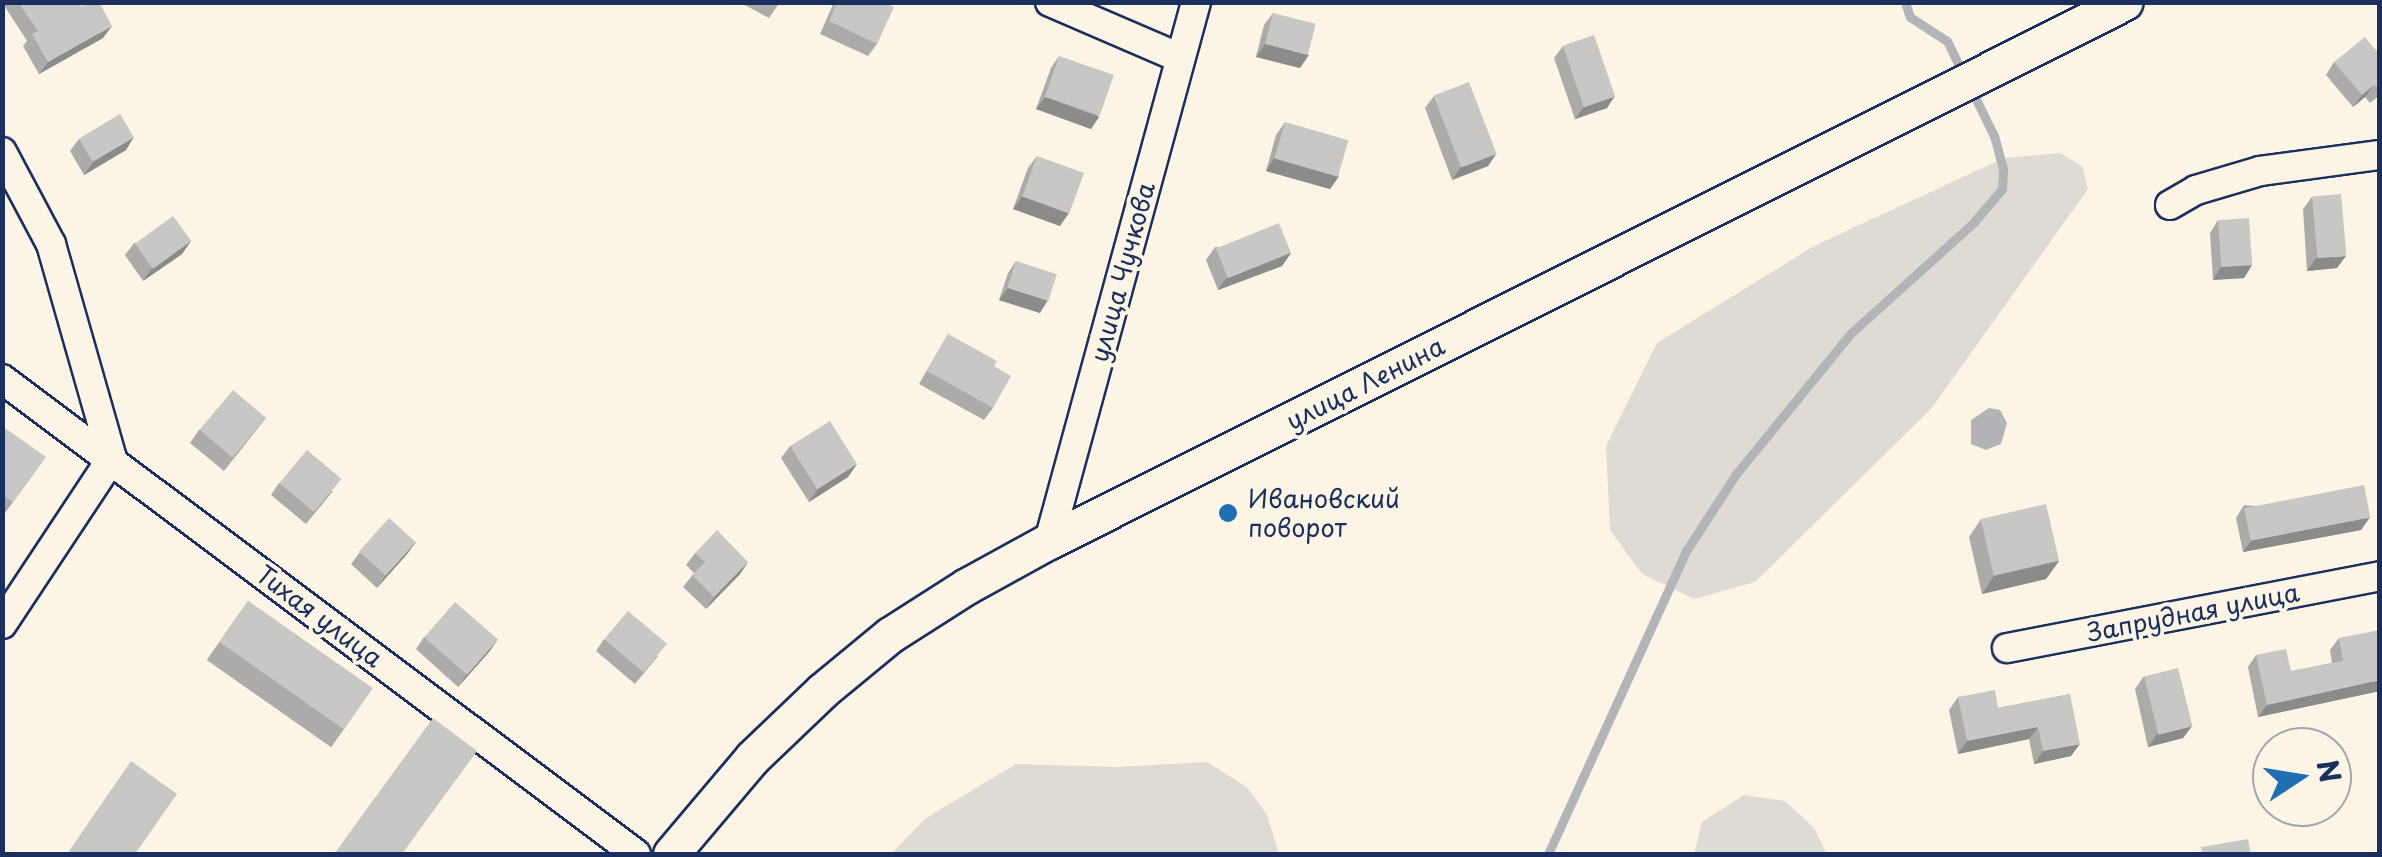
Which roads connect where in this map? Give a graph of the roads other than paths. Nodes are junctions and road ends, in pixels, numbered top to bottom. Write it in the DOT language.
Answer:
graph roads {
  1 [pos="1050,2"];
  2 [pos="1196,2"];
  3 [pos="2125,2"];
  4 [pos="1180,58"];
  5 [pos="2,152"];
  6 [pos="2380,156"];
  7 [pos="2170,205"];
  8 [pos="2,379"];
  9 [pos="112,458"];
  10 [pos="1049,541"];
  11 [pos="2380,576"];
  12 [pos="2,624"];
  13 [pos="2007,648"];
  14 [pos="636,854"];
  15 [pos="672,854"];
  1 -- 4 [label="street"];
  2 -- 4 [label="street, улица Чучкова"];
  3 -- 10 [label="main road, улица Ленина"];
  4 -- 10 [label="street, улица Чучкова"];
  5 -- 9 [label="street"];
  6 -- 7 [label="street"];
  8 -- 9 [label="street, Тихая улица"];
  9 -- 12 [label="street"];
  9 -- 14 [label="street, Тихая улица"];
  10 -- 15 [label="main road, улица Ленина"];
  11 -- 13 [label="street, Запрудная улица"];
}
